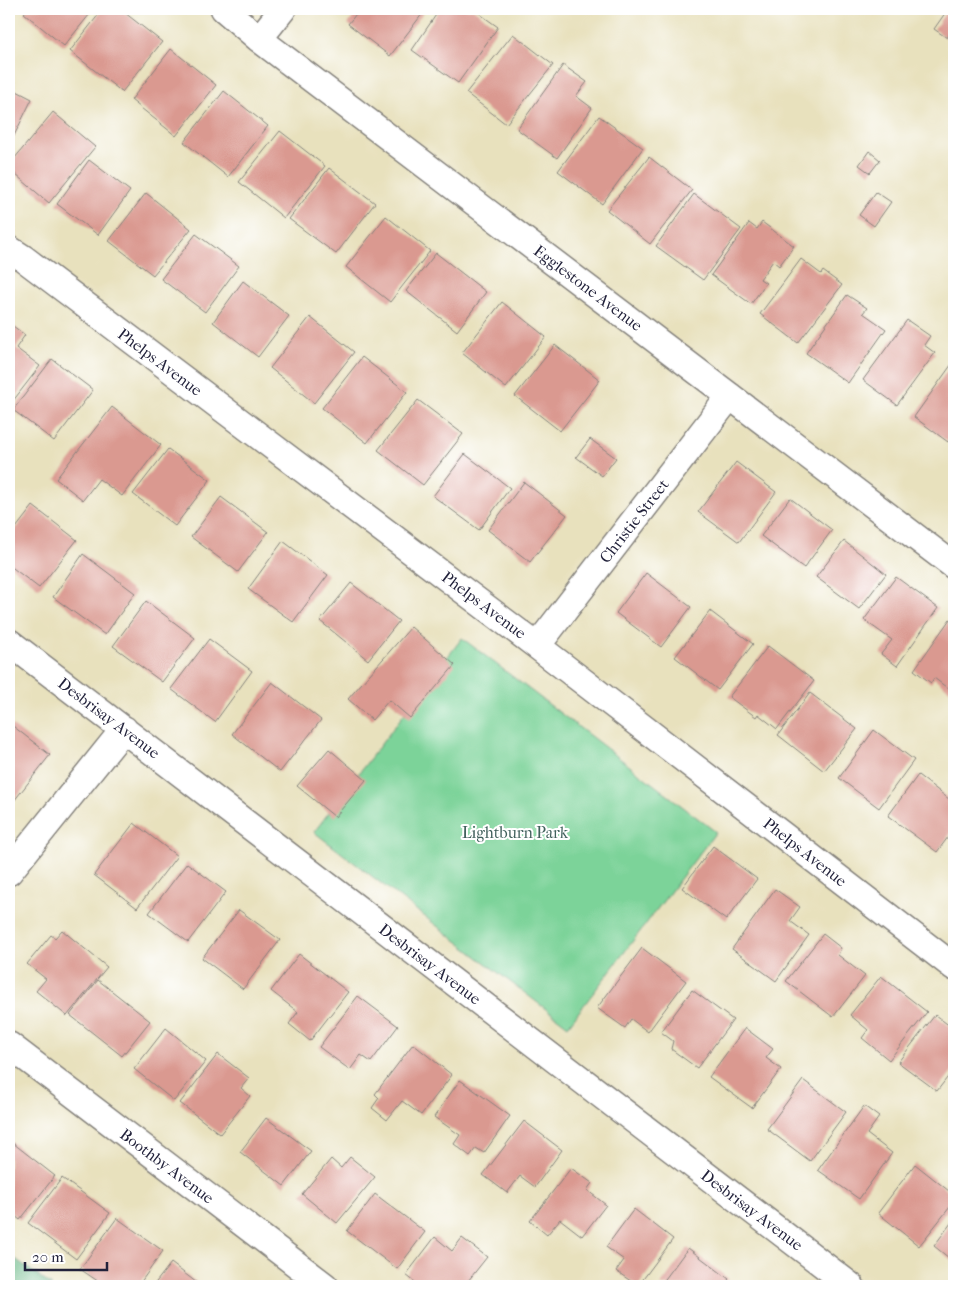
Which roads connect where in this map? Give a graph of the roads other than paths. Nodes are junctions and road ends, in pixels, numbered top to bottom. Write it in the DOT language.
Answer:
graph roads {
  1 [pos="224,9"];
  2 [pos="282,9"];
  3 [pos="259,39"];
  4 [pos="9,249"];
  5 [pos="730,396"];
  6 [pos="954,566"];
  7 [pos="9,642"];
  8 [pos="537,646"];
  9 [pos="124,729"];
  10 [pos="9,872"];
  11 [pos="954,967"];
  12 [pos="9,1045"];
  13 [pos="325,1286"];
  14 [pos="851,1286"];
  1 -- 3 [label="street, Egglestone Avenue"];
  2 -- 3 [label="street"];
  3 -- 5 [label="street, Egglestone Avenue"];
  4 -- 8 [label="street, Phelps Avenue"];
  5 -- 6 [label="street, Egglestone Avenue"];
  5 -- 8 [label="street, Christie Street"];
  7 -- 9 [label="street, Desbrisay Avenue"];
  8 -- 11 [label="street, Phelps Avenue"];
  9 -- 10 [label="street"];
  9 -- 14 [label="street, Desbrisay Avenue"];
  12 -- 13 [label="street, Boothby Avenue"];
}
